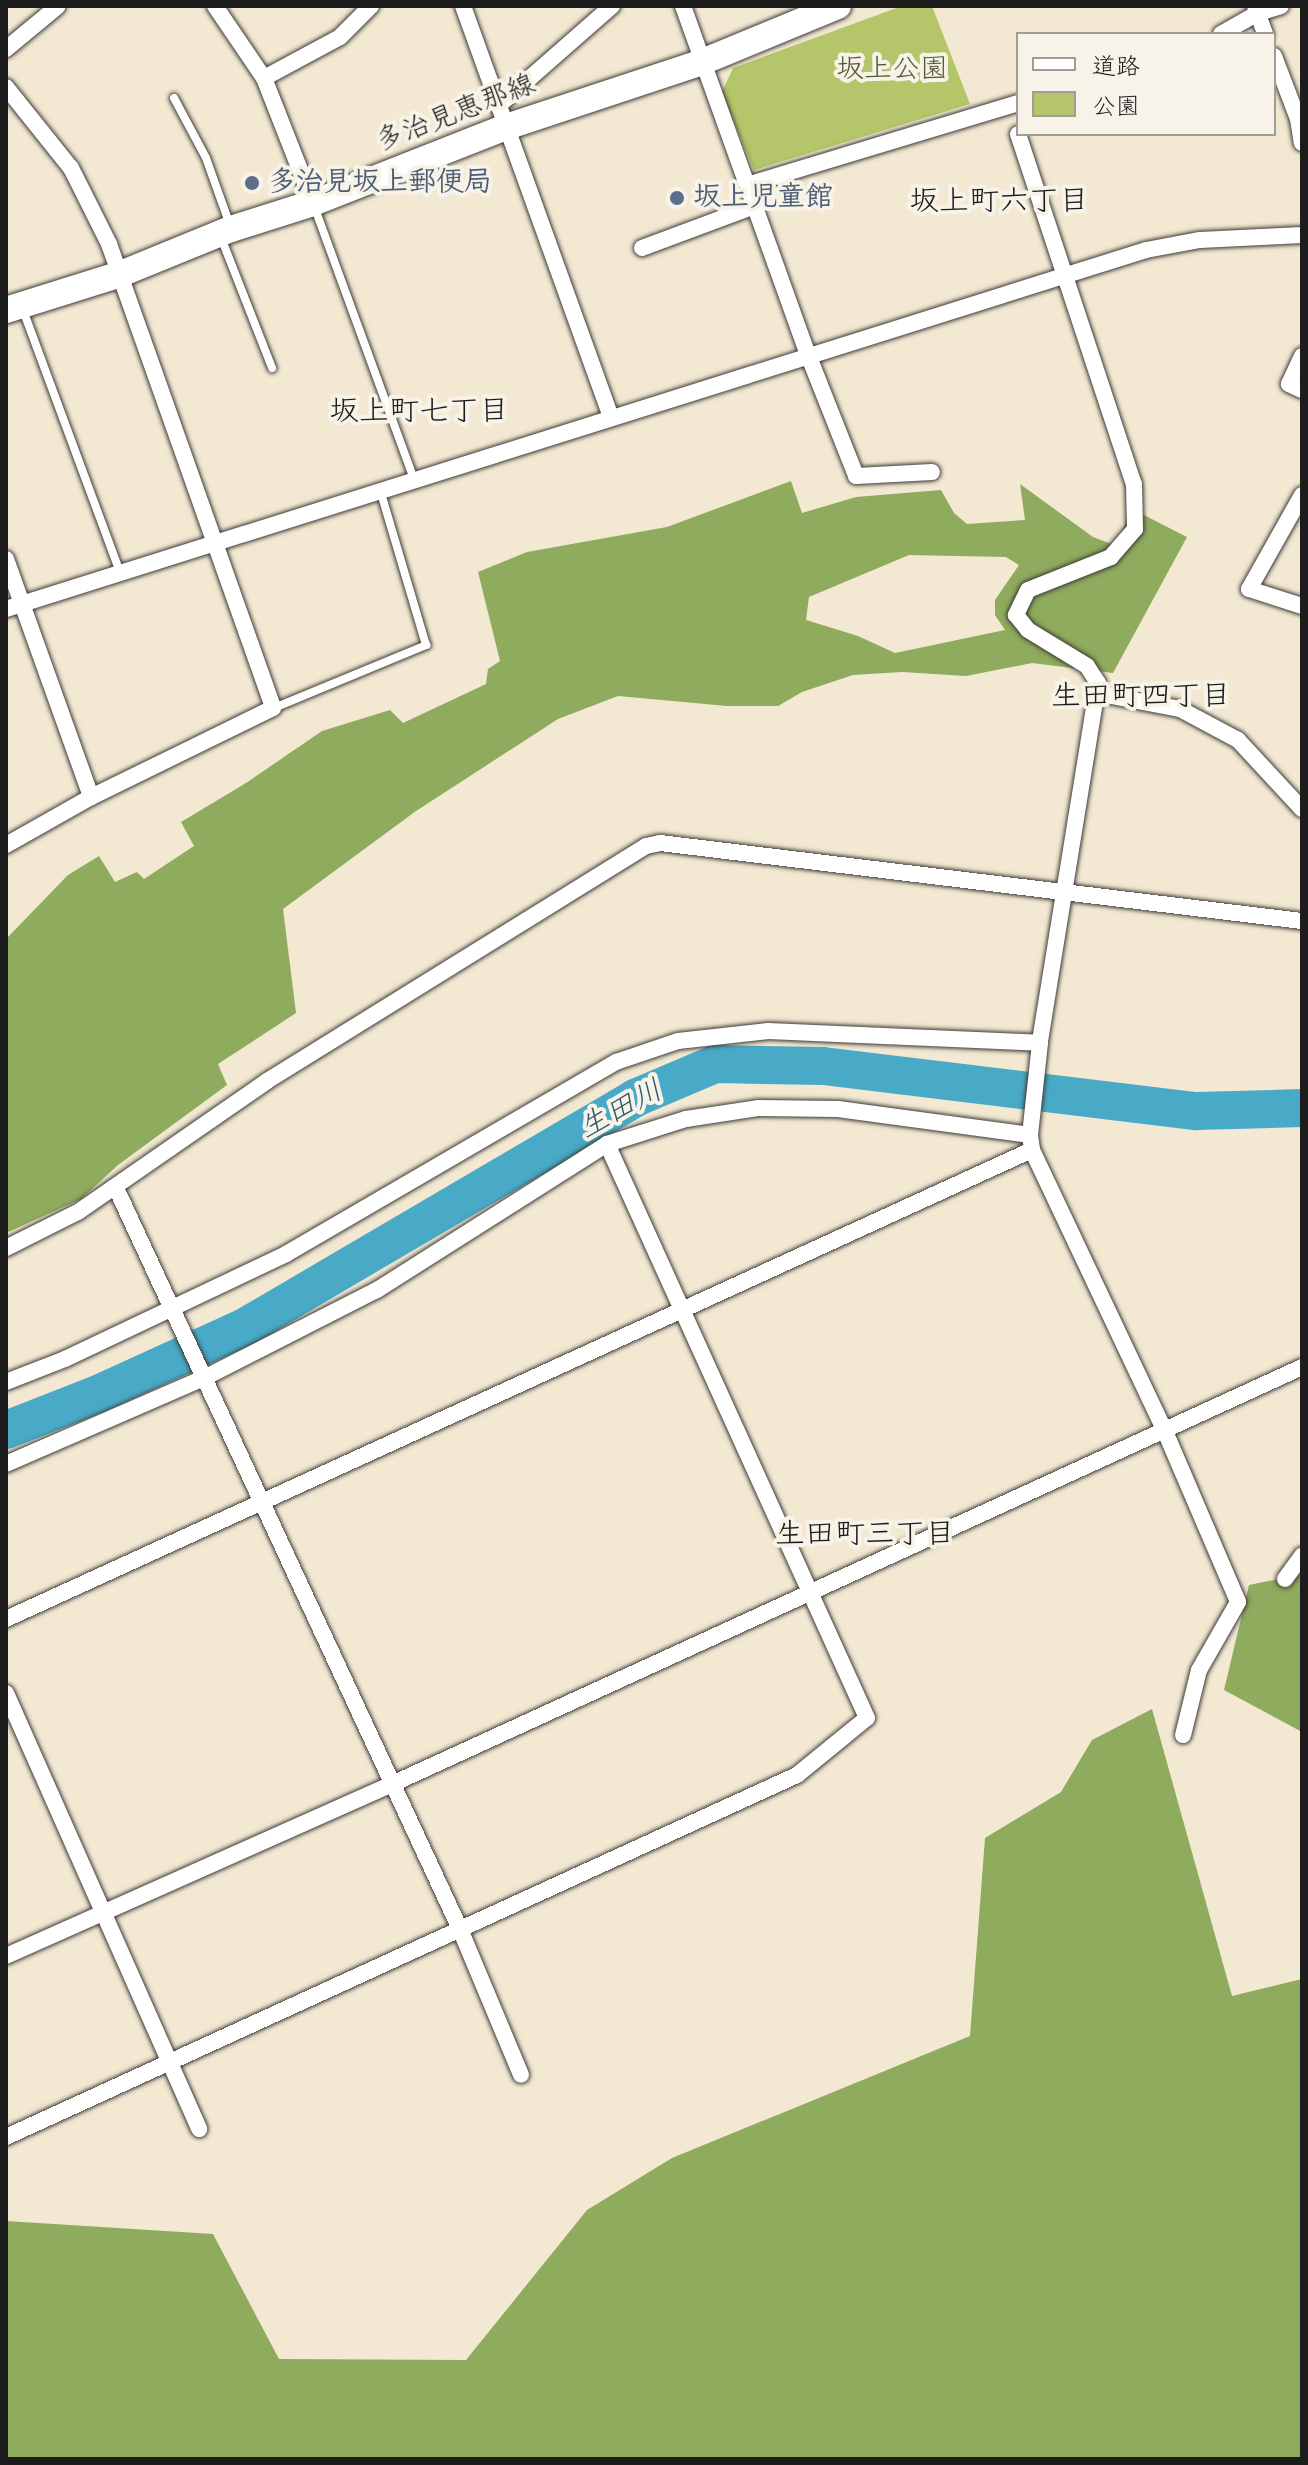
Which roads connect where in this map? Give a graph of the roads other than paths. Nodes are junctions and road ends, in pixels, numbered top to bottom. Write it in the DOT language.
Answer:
graph roads {
  1 [pos="58,6"];
  2 [pos="215,6"];
  3 [pos="371,6"];
  4 [pos="463,6"];
  5 [pos="612,6"];
  6 [pos="683,6"];
  7 [pos="838,6"];
  8 [pos="1281,6"];
  9 [pos="1256,10"];
  10 [pos="1224,32"];
  11 [pos="1264,32"];
  12 [pos="6,49"];
  13 [pos="1276,61"];
  14 [pos="702,62"];
  15 [pos="264,78"];
  16 [pos="6,87"];
  17 [pos="174,98"];
  18 [pos="1013,104"];
  19 [pos="502,116"];
  20 [pos="1019,136"];
  21 [pos="1302,143"];
  22 [pos="750,184"];
  23 [pos="313,203"];
  24 [pos="757,205"];
  25 [pos="225,232"];
  26 [pos="1302,235"];
  27 [pos="642,248"];
  28 [pos="118,275"];
  29 [pos="1063,275"];
  30 [pos="13,307"];
  31 [pos="1302,356"];
  32 [pos="809,357"];
  33 [pos="272,368"];
  34 [pos="1302,390"];
  35 [pos="611,418"];
  36 [pos="932,472"];
  37 [pos="414,480"];
  38 [pos="380,490"];
  39 [pos="1302,495"];
  40 [pos="217,542"];
  41 [pos="6,559"];
  42 [pos="120,572"];
  43 [pos="14,606"];
  44 [pos="1302,606"];
  45 [pos="1096,693"];
  46 [pos="273,708"];
  47 [pos="91,797"];
  48 [pos="1302,809"];
  49 [pos="6,845"];
  50 [pos="1063,893"];
  51 [pos="1301,917"];
  52 [pos="1040,1043"];
  53 [pos="1031,1142"];
  54 [pos="607,1144"];
  55 [pos="116,1188"];
  56 [pos="6,1248"];
  57 [pos="171,1306"];
  58 [pos="681,1312"];
  59 [pos="1302,1367"];
  60 [pos="206,1377"];
  61 [pos="6,1382"];
  62 [pos="1164,1429"];
  63 [pos="6,1464"];
  64 [pos="261,1502"];
  65 [pos="1302,1556"];
  66 [pos="1285,1579"];
  67 [pos="810,1591"];
  68 [pos="6,1619"];
  69 [pos="6,1693"];
  70 [pos="1183,1735"];
  71 [pos="390,1785"];
  72 [pos="104,1912"];
  73 [pos="460,1929"];
  74 [pos="6,1956"];
  75 [pos="169,2061"];
  76 [pos="521,2075"];
  77 [pos="199,2129"];
  78 [pos="6,2137"];
  1 -- 12 [label="street"];
  2 -- 15 [label="street"];
  3 -- 15 [label="street"];
  4 -- 19 [label="street"];
  5 -- 19 [label="street"];
  6 -- 14 [label="street"];
  7 -- 14 [label="main road, 多治見恵那線"];
  8 -- 9 [label="street"];
  9 -- 10 [label="street"];
  9 -- 11 [label="street"];
  13 -- 21 [label="street"];
  14 -- 19 [label="main road, 多治見恵那線"];
  14 -- 22 [label="street"];
  15 -- 23 [label="street"];
  16 -- 28 [label="street"];
  17 -- 25 [label="lane"];
  18 -- 22 [label="street"];
  19 -- 23 [label="main road, 多治見恵那線"];
  19 -- 35 [label="street"];
  20 -- 29 [label="street"];
  22 -- 24 [label="street"];
  23 -- 25 [label="main road, 多治見恵那線"];
  23 -- 37 [label="lane"];
  24 -- 27 [label="street"];
  24 -- 32 [label="street"];
  25 -- 28 [label="main road, 多治見恵那線"];
  25 -- 33 [label="lane"];
  26 -- 29 [label="street"];
  28 -- 30 [label="main road, 多治見恵那線"];
  28 -- 40 [label="street"];
  29 -- 32 [label="street"];
  29 -- 45 [label="street"];
  30 -- 42 [label="lane"];
  31 -- 34 [label="street"];
  32 -- 35 [label="street"];
  32 -- 36 [label="street"];
  35 -- 37 [label="street"];
  37 -- 38 [label="street"];
  38 -- 40 [label="street"];
  38 -- 46 [label="lane"];
  39 -- 44 [label="street"];
  40 -- 42 [label="street"];
  40 -- 46 [label="street"];
  41 -- 43 [label="street"];
  42 -- 43 [label="street"];
  43 -- 47 [label="street"];
  45 -- 48 [label="street"];
  45 -- 50 [label="street"];
  46 -- 47 [label="street"];
  47 -- 49 [label="street"];
  50 -- 51 [label="street"];
  50 -- 52 [label="street"];
  50 -- 55 [label="street"];
  52 -- 53 [label="street"];
  52 -- 57 [label="street"];
  53 -- 54 [label="street"];
  53 -- 58 [label="street"];
  53 -- 62 [label="street"];
  54 -- 58 [label="street"];
  54 -- 60 [label="street"];
  55 -- 56 [label="street"];
  55 -- 57 [label="street"];
  57 -- 60 [label="street"];
  57 -- 61 [label="street"];
  58 -- 64 [label="street"];
  58 -- 67 [label="street"];
  59 -- 62 [label="street"];
  60 -- 63 [label="street"];
  60 -- 64 [label="street"];
  62 -- 67 [label="street"];
  62 -- 70 [label="street"];
  64 -- 68 [label="street"];
  64 -- 71 [label="street"];
  65 -- 66 [label="street"];
  67 -- 71 [label="street"];
  67 -- 73 [label="street"];
  69 -- 72 [label="street"];
  71 -- 72 [label="street"];
  71 -- 73 [label="street"];
  72 -- 74 [label="street"];
  72 -- 75 [label="street"];
  73 -- 75 [label="street"];
  73 -- 76 [label="street"];
  75 -- 77 [label="street"];
  75 -- 78 [label="street"];
}
